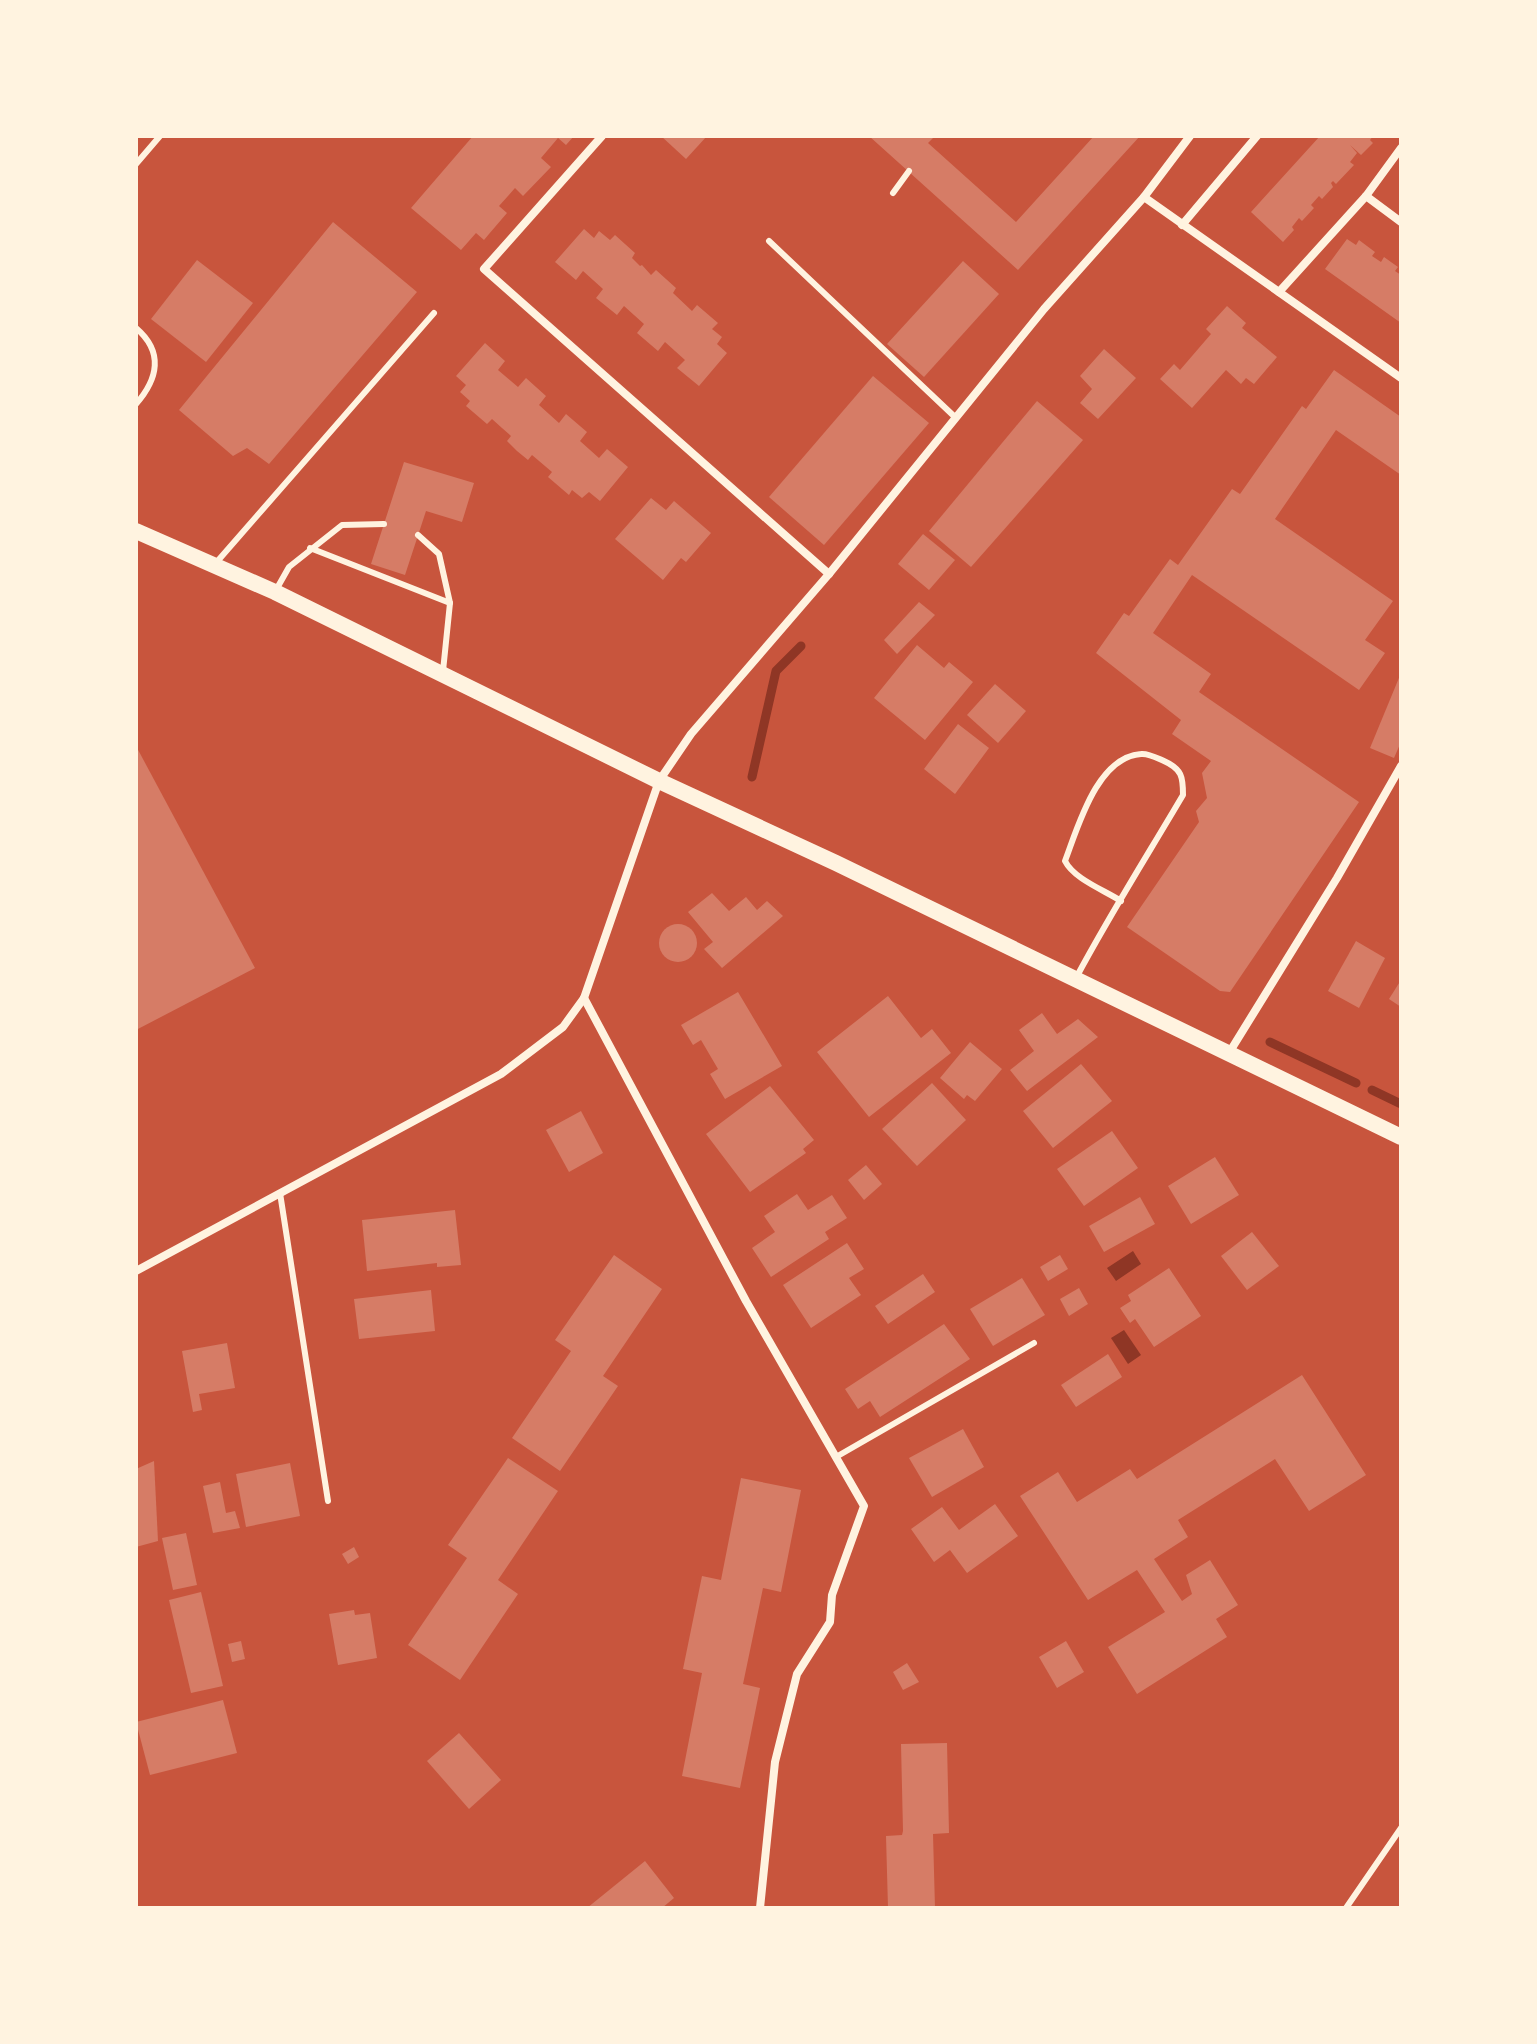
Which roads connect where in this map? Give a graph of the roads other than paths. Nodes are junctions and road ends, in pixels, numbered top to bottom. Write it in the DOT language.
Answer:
graph roads {
  1 [pos="160,136"];
  2 [pos="602,136"];
  3 [pos="1190,136"];
  4 [pos="1257,136"];
  5 [pos="1401,148"];
  6 [pos="136,164"];
  7 [pos="909,171"];
  8 [pos="893,193"];
  9 [pos="1366,196"];
  10 [pos="1144,197"];
  11 [pos="1401,222"];
  12 [pos="1182,225"];
  13 [pos="769,241"];
  14 [pos="1279,292"];
  15 [pos="434,313"];
  16 [pos="136,328"];
  17 [pos="1401,378"];
  18 [pos="136,404"];
  19 [pos="956,418"];
  20 [pos="384,524"];
  21 [pos="136,531"];
  22 [pos="418,535"];
  23 [pos="310,548"];
  24 [pos="215,564"];
  25 [pos="829,574"];
  26 [pos="275,592"];
  27 [pos="450,603"];
  28 [pos="443,675"];
  29 [pos="1401,766"];
  30 [pos="659,781"];
  31 [pos="1121,901"];
  32 [pos="1076,978"];
  33 [pos="584,998"];
  34 [pos="1229,1053"];
  35 [pos="1401,1137"];
  36 [pos="280,1193"];
  37 [pos="136,1271"];
  38 [pos="1034,1343"];
  39 [pos="836,1457"];
  40 [pos="328,1501"];
  41 [pos="1401,1828"];
  42 [pos="760,1908"];
  43 [pos="1346,1908"];
  1 -- 6 [label="lane"];
  2 -- 25 [label="street"];
  3 -- 10 [label="street"];
  4 -- 12 [label="street"];
  5 -- 9 [label="street"];
  7 -- 8 [label="lane"];
  9 -- 11 [label="street"];
  9 -- 14 [label="street"];
  10 -- 12 [label="street"];
  10 -- 19 [label="street"];
  12 -- 14 [label="street"];
  13 -- 19 [label="lane"];
  14 -- 17 [label="street"];
  15 -- 24 [label="lane"];
  16 -- 18 [label="lane"];
  19 -- 25 [label="street"];
  20 -- 23 [label="lane"];
  21 -- 24 [label="main road"];
  22 -- 27 [label="lane"];
  23 -- 26 [label="lane"];
  23 -- 27 [label="lane"];
  24 -- 26 [label="main road"];
  25 -- 30 [label="street"];
  26 -- 28 [label="main road"];
  27 -- 28 [label="lane"];
  28 -- 30 [label="main road"];
  29 -- 34 [label="street"];
  30 -- 32 [label="main road"];
  30 -- 33 [label="street"];
  31 -- 31 [label="lane"];
  31 -- 32 [label="lane"];
  32 -- 34 [label="main road"];
  33 -- 36 [label="street"];
  33 -- 39 [label="street"];
  34 -- 35 [label="main road"];
  36 -- 37 [label="street"];
  36 -- 40 [label="lane"];
  38 -- 39 [label="lane"];
  39 -- 42 [label="street"];
  41 -- 43 [label="lane"];
}
